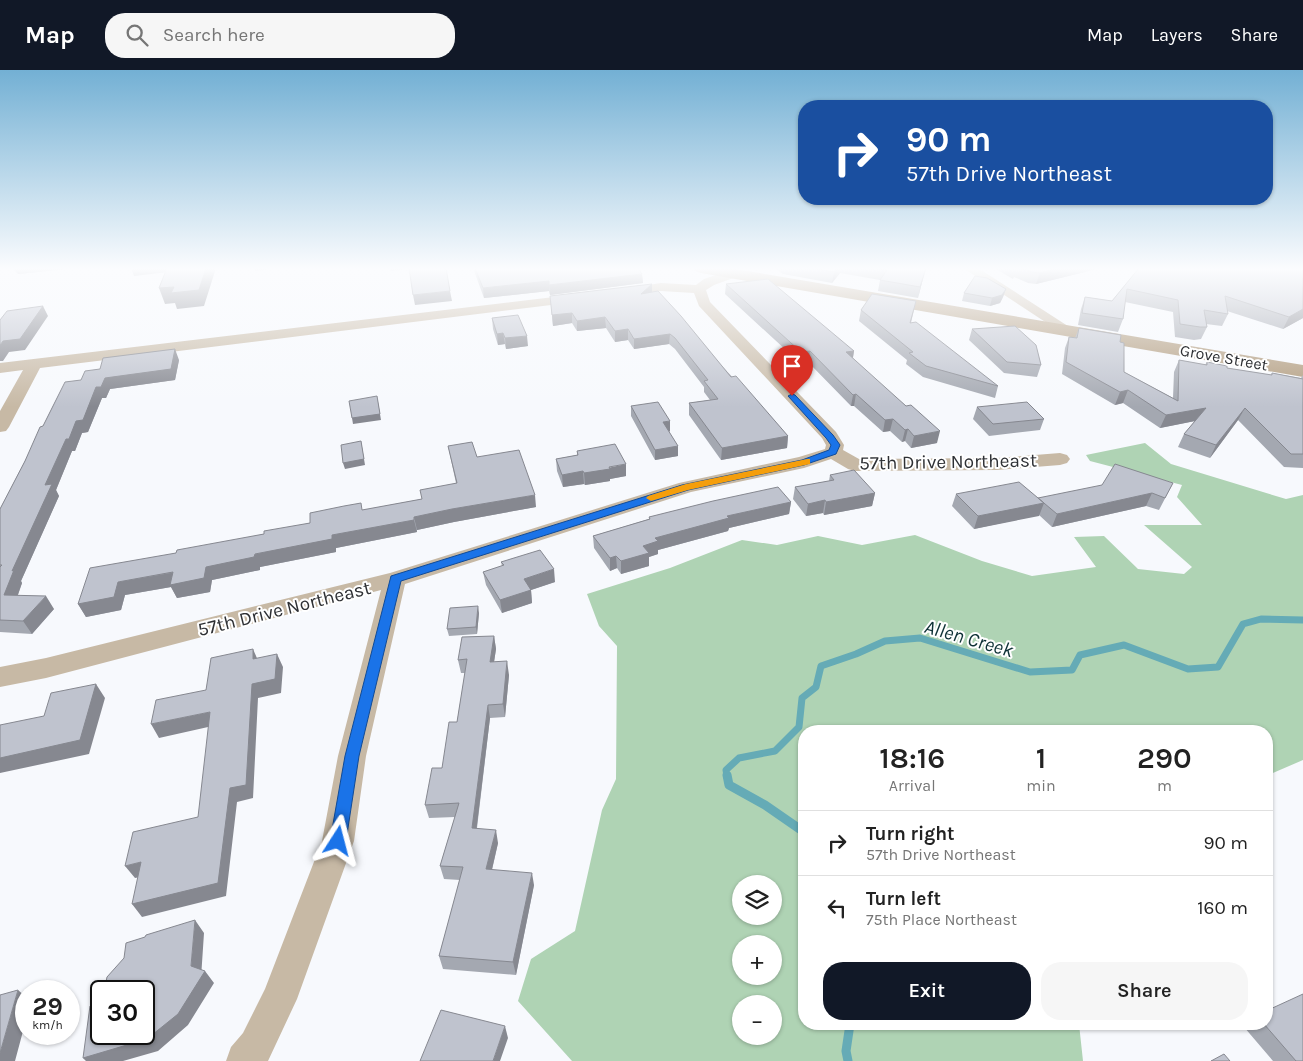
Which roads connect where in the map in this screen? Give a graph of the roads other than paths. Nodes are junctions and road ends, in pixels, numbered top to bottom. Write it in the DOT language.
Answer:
graph roads {
  1 [pos="442,314"];
  2 [pos="715,314"];
  3 [pos="972,314"];
  4 [pos="1042,314"];
  5 [pos="1067,330"];
  6 [pos="34,364"];
  7 [pos="0,368"];
  8 [pos="1303,371"];
  9 [pos="0,427"];
  10 [pos="833,452"];
  11 [pos="1060,459"];
  12 [pos="395,579"];
  13 [pos="0,677"];
  14 [pos="245,1061"];
  1 -- 6 [label="street"];
  2 -- 10 [label="street"];
  3 -- 5 [label="street, Grove Street"];
  4 -- 5 [label="street"];
  5 -- 8 [label="street, Grove Street"];
  6 -- 7 [label="street"];
  6 -- 9 [label="street"];
  10 -- 11 [label="street, 57th Drive Northeast"];
  10 -- 12 [label="street, 57th Drive Northeast"];
  12 -- 13 [label="street, 57th Drive Northeast"];
  12 -- 14 [label="street"];
}
